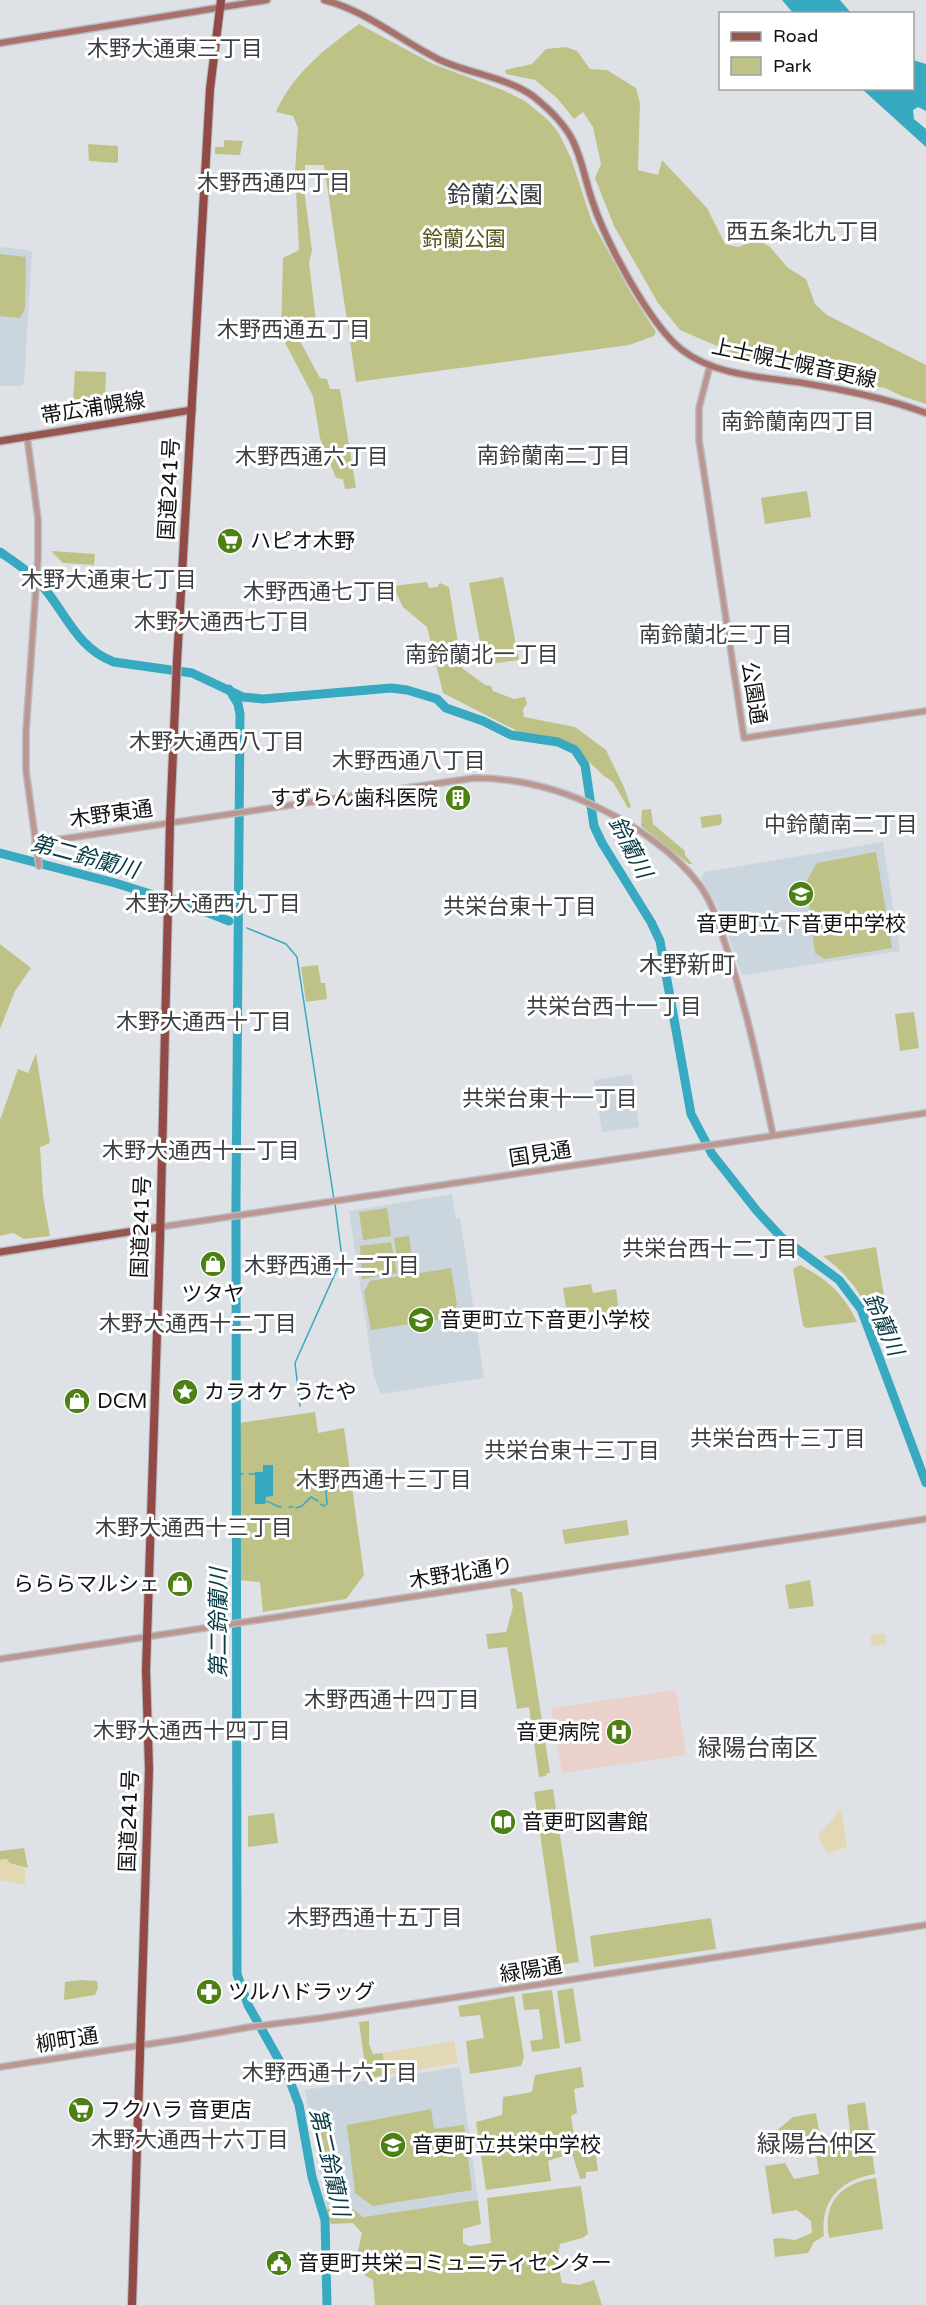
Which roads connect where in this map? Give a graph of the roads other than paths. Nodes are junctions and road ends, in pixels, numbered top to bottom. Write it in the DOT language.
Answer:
graph roads {
  1 [pos="267,0"];
  2 [pos="324,0"];
  3 [pos="222,3"];
  4 [pos="0,43"];
  5 [pos="710,365"];
  6 [pos="192,410"];
  7 [pos="926,412"];
  8 [pos="27,436"];
  9 [pos="0,441"];
  10 [pos="926,711"];
  11 [pos="170,822"];
  12 [pos="35,843"];
  13 [pos="38,863"];
  14 [pos="926,1113"];
  15 [pos="773,1135"];
  16 [pos="160,1227"];
  17 [pos="0,1252"];
  18 [pos="926,1519"];
  19 [pos="147,1636"];
  20 [pos="0,1659"];
  21 [pos="926,1925"];
  22 [pos="140,2046"];
  23 [pos="0,2067"];
  24 [pos="132,2305"];
  1 -- 3 [label="main road"];
  2 -- 5 [label="main road, 上士幌士幌音更線"];
  3 -- 4 [label="main road"];
  3 -- 6 [label="highway, 国道241号"];
  5 -- 7 [label="main road, 上士幌士幌音更線"];
  5 -- 10 [label="street, 公園通"];
  6 -- 8 [label="main road, 帯広浦幌線"];
  6 -- 11 [label="highway, 国道241号"];
  8 -- 9 [label="main road, 帯広浦幌線"];
  8 -- 12 [label="street"];
  11 -- 12 [label="street, 木野東通"];
  11 -- 15 [label="street, 木野東通"];
  11 -- 16 [label="highway, 国道241号"];
  12 -- 13 [label="street"];
  14 -- 15 [label="street, 国見通"];
  15 -- 16 [label="street, 国見通"];
  16 -- 17 [label="main road"];
  16 -- 19 [label="highway, 国道241号"];
  18 -- 19 [label="street, 木野北通り"];
  19 -- 20 [label="street, 木野北通り"];
  19 -- 22 [label="highway, 国道241号"];
  21 -- 22 [label="street, 緑陽通"];
  22 -- 23 [label="street, 柳町通"];
  22 -- 24 [label="highway, 国道241号"];
}
